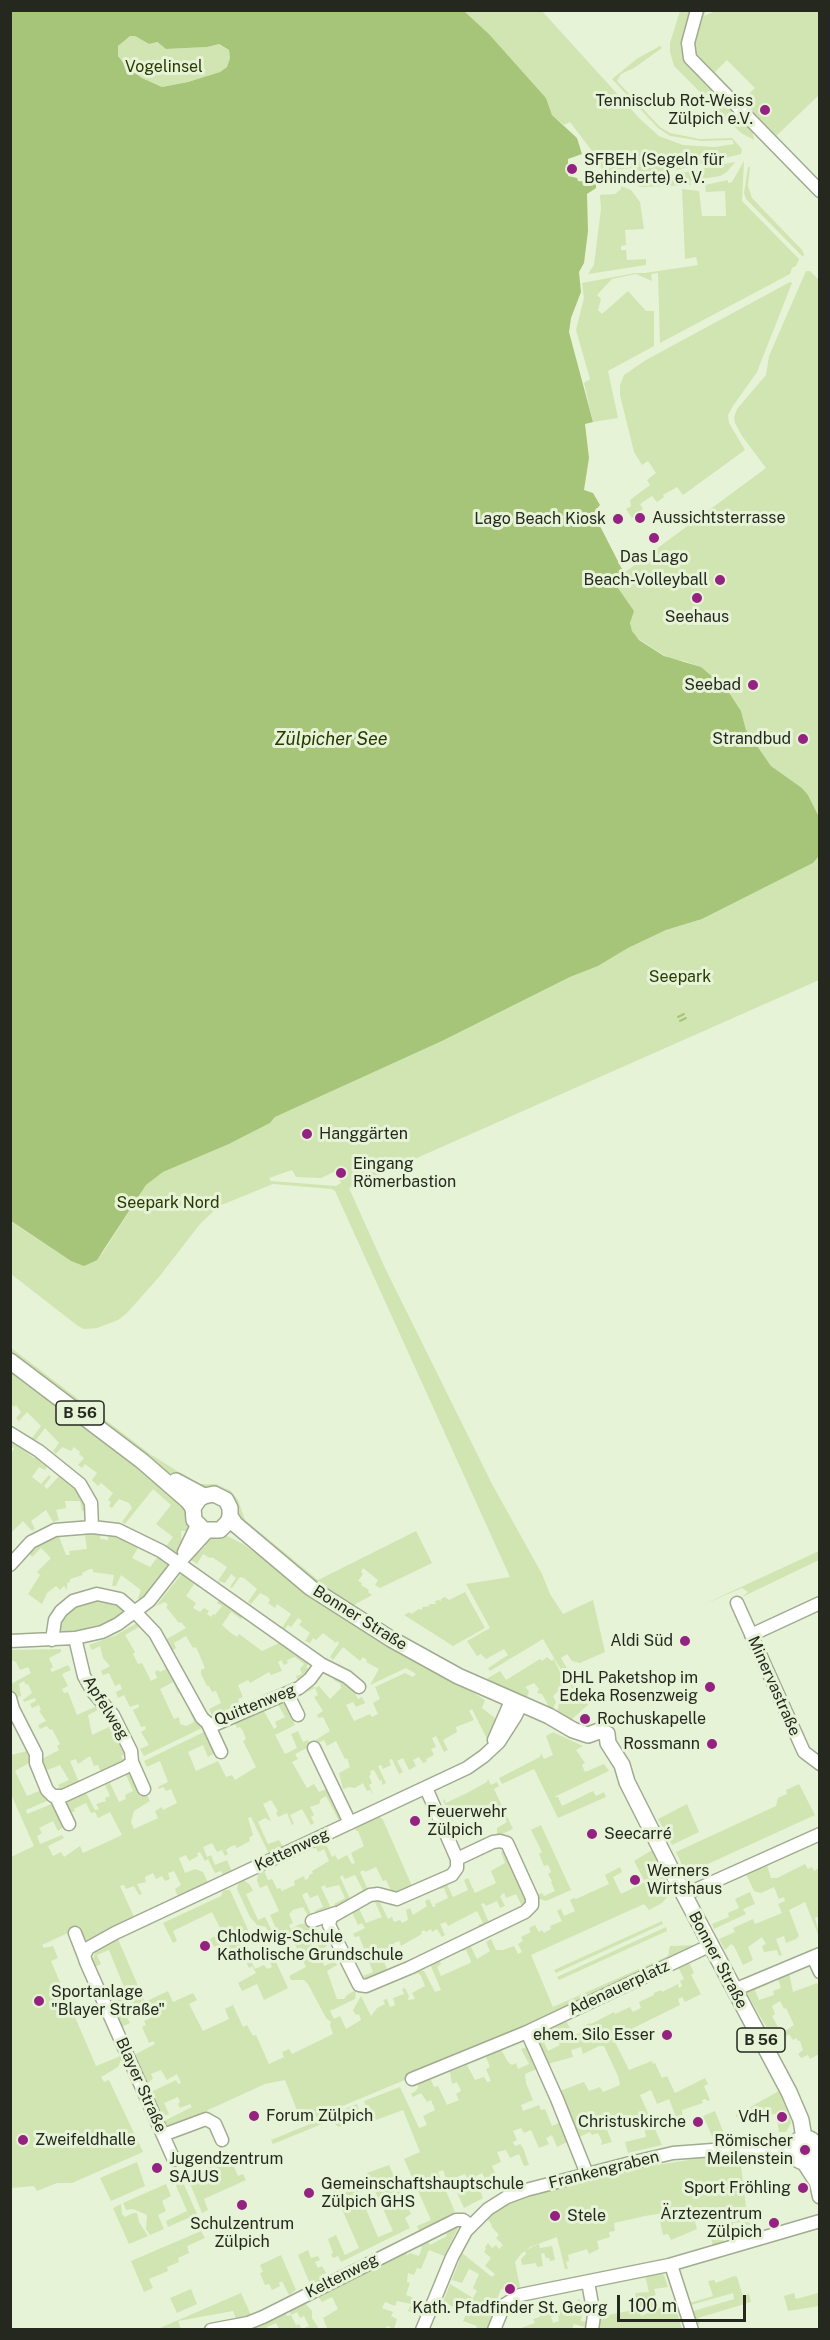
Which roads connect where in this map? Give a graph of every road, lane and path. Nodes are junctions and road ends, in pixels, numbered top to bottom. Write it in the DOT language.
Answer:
graph roads {
  1 [pos="698,10"];
  2 [pos="819,191"];
  3 [pos="13,1362"];
  4 [pos="10,1433"];
  5 [pos="142,1461"];
  6 [pos="204,1496"];
  7 [pos="194,1508"];
  8 [pos="230,1516"];
  9 [pos="92,1527"];
  10 [pos="208,1529"];
  11 [pos="178,1564"];
  12 [pos="10,1565"];
  13 [pos="295,1575"];
  14 [pos="737,1603"];
  15 [pos="819,1603"];
  16 [pos="136,1613"];
  17 [pos="751,1635"];
  18 [pos="75,1638"];
  19 [pos="52,1640"];
  20 [pos="10,1641"];
  21 [pos="321,1664"];
  22 [pos="359,1687"];
  23 [pos="287,1693"];
  24 [pos="10,1698"];
  25 [pos="514,1707"];
  26 [pos="298,1715"];
  27 [pos="208,1724"];
  28 [pos="314,1748"];
  29 [pos="221,1752"];
  30 [pos="132,1762"];
  31 [pos="819,1764"];
  32 [pos="426,1788"];
  33 [pos="144,1789"];
  34 [pos="56,1797"];
  35 [pos="350,1823"];
  36 [pos="69,1824"];
  37 [pos="819,1834"];
  38 [pos="457,1859"];
  39 [pos="684,1895"];
  40 [pos="336,1913"];
  41 [pos="312,1922"];
  42 [pos="75,1934"];
  43 [pos="711,1945"];
  44 [pos="87,1951"];
  45 [pos="816,1956"];
  46 [pos="819,1972"];
  47 [pos="734,1990"];
  48 [pos="527,2032"];
  49 [pos="412,2079"];
  50 [pos="163,2135"];
  51 [pos="222,2140"];
  52 [pos="811,2158"];
  53 [pos="174,2160"];
  54 [pos="587,2174"];
  55 [pos="819,2197"];
  56 [pos="819,2221"];
  57 [pos="470,2225"];
  58 [pos="671,2265"];
  59 [pos="588,2282"];
  60 [pos="250,2326"];
  61 [pos="211,2330"];
  62 [pos="422,2330"];
  63 [pos="494,2330"];
  64 [pos="592,2330"];
  65 [pos="692,2330"];
  1 -- 2 [label="street"];
  3 -- 5 [label="main road, B 56"];
  4 -- 9 [label="street"];
  5 -- 6 [label="main road, B 56"];
  5 -- 7 [label="main road, B 56"];
  6 -- 7 [label="main road"];
  6 -- 8 [label="main road, B 56"];
  7 -- 10 [label="main road"];
  8 -- 10 [label="main road"];
  8 -- 13 [label="main road, Bonner Straße / B 56"];
  9 -- 11 [label="street"];
  9 -- 12 [label="street"];
  10 -- 11 [label="street"];
  10 -- 13 [label="main road, Bonner Straße / B 56"];
  11 -- 16 [label="street"];
  11 -- 21 [label="street"];
  13 -- 25 [label="main road, Bonner Straße / B 56"];
  14 -- 17 [label="street, Minervastraße"];
  15 -- 17 [label="street"];
  16 -- 18 [label="street"];
  16 -- 19 [label="street, Quittenweg"];
  16 -- 27 [label="street, Quittenweg"];
  17 -- 31 [label="street, Minervastraße"];
  18 -- 19 [label="street"];
  18 -- 30 [label="street, Apfelweg"];
  19 -- 20 [label="street"];
  21 -- 22 [label="street"];
  21 -- 23 [label="street, Quittenweg"];
  23 -- 26 [label="street"];
  23 -- 27 [label="street, Quittenweg"];
  24 -- 34 [label="street"];
  25 -- 32 [label="street, Kettenweg"];
  25 -- 39 [label="main road, Bonner Straße / B 56"];
  27 -- 29 [label="street"];
  28 -- 35 [label="street"];
  30 -- 33 [label="street"];
  30 -- 34 [label="street, Apfelweg"];
  32 -- 35 [label="street, Kettenweg"];
  32 -- 38 [label="street"];
  34 -- 36 [label="street"];
  35 -- 44 [label="street, Kettenweg"];
  37 -- 39 [label="street"];
  38 -- 40 [label="street"];
  38 -- 40 [label="street"];
  39 -- 43 [label="main road, Bonner Straße / B 56"];
  40 -- 41 [label="street"];
  42 -- 44 [label="street, Blayer Straße"];
  43 -- 47 [label="main road, Bonner Straße / B 56"];
  43 -- 48 [label="street, Adenauerplatz"];
  44 -- 50 [label="street, Blayer Straße"];
  45 -- 46 [label="street"];
  45 -- 47 [label="street"];
  47 -- 52 [label="main road, Bonner Straße / B 56"];
  48 -- 49 [label="street, Adenauerplatz"];
  48 -- 54 [label="street"];
  50 -- 51 [label="street"];
  50 -- 53 [label="street, Blayer Straße"];
  52 -- 54 [label="street, Frankengraben"];
  52 -- 55 [label="street"];
  54 -- 57 [label="street, Frankengraben"];
  56 -- 58 [label="street"];
  57 -- 60 [label="street, Keltenweg"];
  57 -- 62 [label="street, Frankengraben"];
  58 -- 59 [label="street"];
  58 -- 65 [label="street"];
  59 -- 63 [label="street"];
  59 -- 64 [label="street"];
  60 -- 61 [label="street, Keltenweg"];
}
